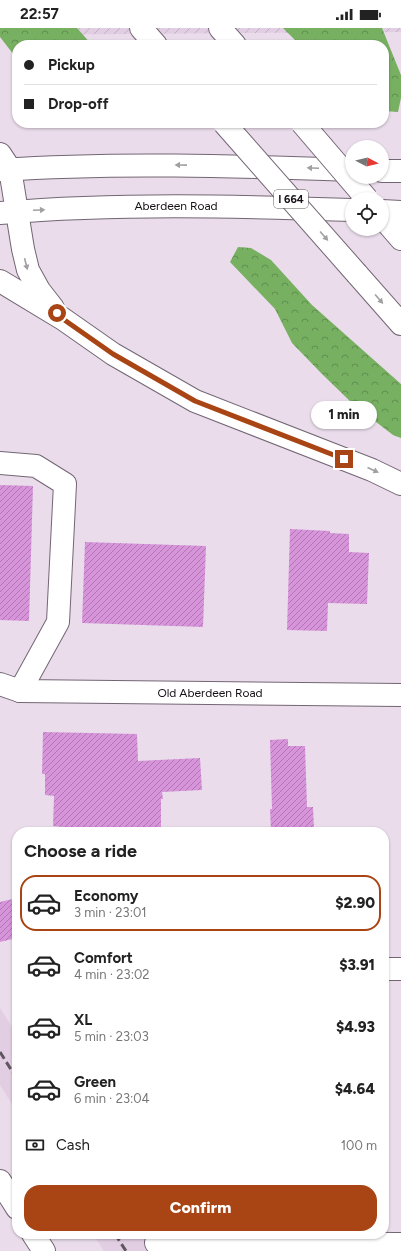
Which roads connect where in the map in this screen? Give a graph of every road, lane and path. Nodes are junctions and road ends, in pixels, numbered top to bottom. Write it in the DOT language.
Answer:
graph roads {
  1 [pos="141,28"];
  2 [pos="220,28"];
  3 [pos="152,40"];
  4 [pos="231,40"];
  5 [pos="228,128"];
  6 [pos="306,128"];
  7 [pos="3,164"];
  8 [pos="345,170"];
  9 [pos="389,171"];
  10 [pos="401,171"];
  11 [pos="361,192"];
  12 [pos="345,210"];
  13 [pos="389,211"];
  14 [pos="9,212"];
  15 [pos="401,212"];
  16 [pos="389,225"];
  17 [pos="401,239"];
  18 [pos="0,281"];
  19 [pos="63,319"];
  20 [pos="401,324"];
  21 [pos="0,464"];
  22 [pos="401,484"];
  23 [pos="7,692"];
  24 [pos="401,695"];
  25 [pos="389,969"];
  26 [pos="401,969"];
  27 [pos="0,1181"];
  28 [pos="12,1200"];
  29 [pos="36,1239"];
  30 [pos="156,1243"];
  31 [pos="401,1244"];
  32 [pos="44,1251"];
  1 -- 3 [label="main road"];
  2 -- 4 [label="main road"];
  5 -- 20 [label="main road, I 664, one-way, bridge"];
  6 -- 11 [label="main road, bridge"];
  8 -- 7 [label="main road, one-way"];
  7 -- 14 [label="main road"];
  9 -- 10 [label="main road"];
  14 -- 12 [label="main road, Aberdeen Road, one-way"];
  13 -- 15 [label="main road"];
  14 -- 19 [label="main road, one-way"];
  16 -- 17 [label="main road"];
  18 -- 19 [label="main road"];
  19 -- 22 [label="main road, one-way"];
  21 -- 23 [label="main road"];
  23 -- 24 [label="main road, Old Aberdeen Road"];
  25 -- 26 [label="main road"];
  27 -- 28 [label="main road"];
  29 -- 32 [label="main road"];
  30 -- 31 [label="main road"];
}
